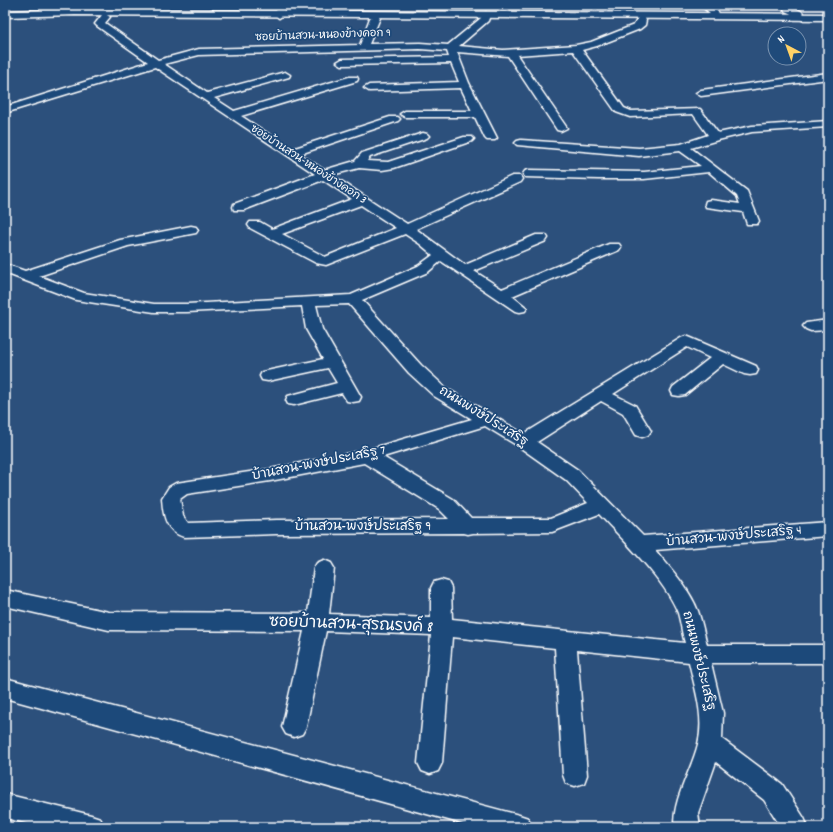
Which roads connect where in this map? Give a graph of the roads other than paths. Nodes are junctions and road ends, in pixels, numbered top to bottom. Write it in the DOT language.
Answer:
graph roads {
  1 [pos="704,5"];
  2 [pos="787,5"];
  3 [pos="79,9"];
  4 [pos="280,10"];
  5 [pos="327,10"];
  6 [pos="114,12"];
  7 [pos="5,15"];
  8 [pos="20,15"];
  9 [pos="714,16"];
  10 [pos="486,17"];
  11 [pos="828,17"];
  12 [pos="375,18"];
  13 [pos="796,19"];
  14 [pos="641,20"];
  15 [pos="828,23"];
  16 [pos="364,46"];
  17 [pos="451,48"];
  18 [pos="576,48"];
  19 [pos="510,52"];
  20 [pos="454,60"];
  21 [pos="342,62"];
  22 [pos="156,63"];
  23 [pos="285,75"];
  24 [pos="828,76"];
  25 [pos="353,79"];
  26 [pos="466,85"];
  27 [pos="369,88"];
  28 [pos="701,93"];
  29 [pos="205,97"];
  30 [pos="5,110"];
  31 [pos="405,114"];
  32 [pos="478,114"];
  33 [pos="232,115"];
  34 [pos="394,119"];
  35 [pos="828,124"];
  36 [pos="561,128"];
  37 [pos="423,136"];
  38 [pos="715,137"];
  39 [pos="491,138"];
  40 [pos="468,139"];
  41 [pos="521,142"];
  42 [pos="682,147"];
  43 [pos="290,153"];
  44 [pos="359,164"];
  45 [pos="711,168"];
  46 [pos="530,174"];
  47 [pos="323,175"];
  48 [pos="516,179"];
  49 [pos="361,200"];
  50 [pos="711,204"];
  51 [pos="239,207"];
  52 [pos="255,226"];
  53 [pos="406,229"];
  54 [pos="191,230"];
  55 [pos="270,234"];
  56 [pos="542,238"];
  57 [pos="614,247"];
  58 [pos="440,255"];
  59 [pos="458,267"];
  60 [pos="5,268"];
  61 [pos="24,276"];
  62 [pos="476,292"];
  63 [pos="501,295"];
  64 [pos="353,299"];
  65 [pos="308,302"];
  66 [pos="520,308"];
  67 [pos="828,325"];
  68 [pos="811,326"];
  69 [pos="721,357"];
  70 [pos="332,362"];
  71 [pos="750,370"];
  72 [pos="268,376"];
  73 [pos="679,391"];
  74 [pos="601,394"];
  75 [pos="294,400"];
  76 [pos="488,420"];
  77 [pos="642,431"];
  78 [pos="524,442"];
  79 [pos="367,456"];
  80 [pos="194,487"];
  81 [pos="601,506"];
  82 [pos="468,526"];
  83 [pos="828,529"];
  84 [pos="639,544"];
  85 [pos="324,568"];
  86 [pos="441,588"];
  87 [pos="5,598"];
  88 [pos="317,622"];
  89 [pos="442,627"];
  90 [pos="565,640"];
  91 [pos="698,654"];
  92 [pos="828,654"];
  93 [pos="5,688"];
  94 [pos="294,727"];
  95 [pos="710,744"];
  96 [pos="430,763"];
  97 [pos="575,775"];
  98 [pos="5,806"];
  99 [pos="91,827"];
  100 [pos="519,827"];
  101 [pos="687,827"];
  102 [pos="796,827"];
  1 -- 9 [label="street"];
  2 -- 13 [label="street"];
  3 -- 6 [label="main road"];
  3 -- 8 [label="main road"];
  4 -- 5 [label="main road"];
  4 -- 6 [label="main road"];
  5 -- 10 [label="main road"];
  6 -- 8 [label="main road"];
  6 -- 12 [label="main road"];
  6 -- 22 [label="street, ซอยบ้านสวน-หนองข้างคอก 3"];
  7 -- 8 [label="main road"];
  9 -- 10 [label="main road"];
  9 -- 13 [label="main road"];
  10 -- 12 [label="main road"];
  10 -- 14 [label="main road"];
  10 -- 17 [label="street"];
  11 -- 13 [label="main road"];
  12 -- 16 [label="street"];
  13 -- 14 [label="main road"];
  13 -- 15 [label="main road"];
  14 -- 18 [label="street, ซอยบ้านสวน-หนองข้างคอก 9"];
  16 -- 17 [label="street, ซอยบ้านสวน-หนองข้างคอก 9"];
  16 -- 22 [label="street, ซอยบ้านสวน-หนองข้างคอก 9"];
  17 -- 19 [label="street, ซอยบ้านสวน-หนองข้างคอก 9"];
  17 -- 20 [label="street"];
  18 -- 19 [label="street, ซอยบ้านสวน-หนองข้างคอก 9"];
  18 -- 38 [label="street"];
  19 -- 36 [label="street"];
  20 -- 21 [label="street"];
  20 -- 26 [label="street"];
  22 -- 29 [label="street, ซอยบ้านสวน-หนองข้างคอก 3"];
  22 -- 30 [label="street, ซอยบ้านสวน-หนองข้างคอก 9"];
  23 -- 29 [label="street"];
  24 -- 28 [label="street"];
  25 -- 33 [label="street"];
  26 -- 27 [label="street"];
  26 -- 32 [label="street"];
  29 -- 33 [label="street, ซอยบ้านสวน-หนองข้างคอก 3"];
  31 -- 32 [label="street"];
  32 -- 39 [label="street"];
  33 -- 43 [label="street, ซอยบ้านสวน-หนองข้างคอก 3"];
  34 -- 43 [label="street"];
  35 -- 38 [label="street"];
  37 -- 44 [label="street"];
  38 -- 42 [label="street"];
  40 -- 44 [label="street"];
  41 -- 42 [label="street"];
  42 -- 45 [label="street"];
  43 -- 47 [label="street, ซอยบ้านสวน-หนองข้างคอก 3"];
  44 -- 47 [label="street"];
  45 -- 46 [label="street"];
  45 -- 50 [label="street"];
  47 -- 49 [label="street, ซอยบ้านสวน-หนองข้างคอก 3"];
  47 -- 51 [label="street"];
  48 -- 53 [label="street"];
  49 -- 53 [label="street, ซอยบ้านสวน-หนองข้างคอก 3"];
  49 -- 55 [label="street"];
  52 -- 55 [label="street"];
  53 -- 55 [label="street"];
  53 -- 58 [label="street, ซอยบ้านสวน-หนองข้างคอก 3"];
  54 -- 61 [label="street"];
  56 -- 59 [label="street"];
  57 -- 63 [label="street"];
  58 -- 59 [label="street, ซอยบ้านสวน-หนองข้างคอก 3"];
  58 -- 64 [label="street"];
  59 -- 62 [label="street"];
  59 -- 63 [label="street, ซอยบ้านสวน-หนองข้างคอก 3"];
  60 -- 61 [label="street"];
  61 -- 65 [label="street"];
  63 -- 66 [label="street, ซอยบ้านสวน-หนองข้างคอก 3"];
  64 -- 65 [label="street"];
  64 -- 76 [label="street, ถนนพงษ์ประเสริฐ"];
  65 -- 70 [label="street"];
  67 -- 68 [label="street"];
  69 -- 71 [label="street"];
  69 -- 73 [label="street"];
  69 -- 74 [label="street"];
  70 -- 72 [label="street"];
  70 -- 75 [label="street"];
  74 -- 77 [label="street"];
  74 -- 78 [label="street"];
  76 -- 78 [label="street, ถนนพงษ์ประเสริฐ"];
  76 -- 79 [label="street, บ้านสวน-พงษ์ประเสริฐ 7"];
  78 -- 81 [label="street, ถนนพงษ์ประเสริฐ"];
  79 -- 80 [label="street, บ้านสวน-พงษ์ประเสริฐ 7"];
  79 -- 82 [label="street"];
  80 -- 82 [label="street, บ้านสวน-พงษ์ประเสริฐ 9"];
  81 -- 82 [label="street, บ้านสวน-พงษ์ประเสริฐ 9"];
  81 -- 84 [label="street, ถนนพงษ์ประเสริฐ"];
  83 -- 84 [label="street, บ้านสวน-พงษ์ประเสริฐ 4"];
  84 -- 91 [label="street, ถนนพงษ์ประเสริฐ"];
  85 -- 88 [label="street"];
  86 -- 89 [label="street"];
  87 -- 88 [label="street, ซอยบ้านสวน-สุรณรงค์ 8"];
  88 -- 89 [label="street, ซอยบ้านสวน-สุรณรงค์ 8"];
  88 -- 94 [label="street"];
  89 -- 90 [label="street, ซอยบ้านสวน-สุรณรงค์ 8"];
  89 -- 96 [label="street"];
  90 -- 91 [label="street, ซอยบ้านสวน-สุรณรงค์ 8"];
  90 -- 97 [label="street"];
  91 -- 92 [label="street, ซอยบ้านสวน-สุรณรงค์ 8"];
  91 -- 95 [label="street, ถนนพงษ์ประเสริฐ"];
  93 -- 100 [label="street"];
  95 -- 101 [label="street, ถนนพงษ์ประเสริฐ"];
  95 -- 102 [label="street"];
  98 -- 99 [label="street"];
}
